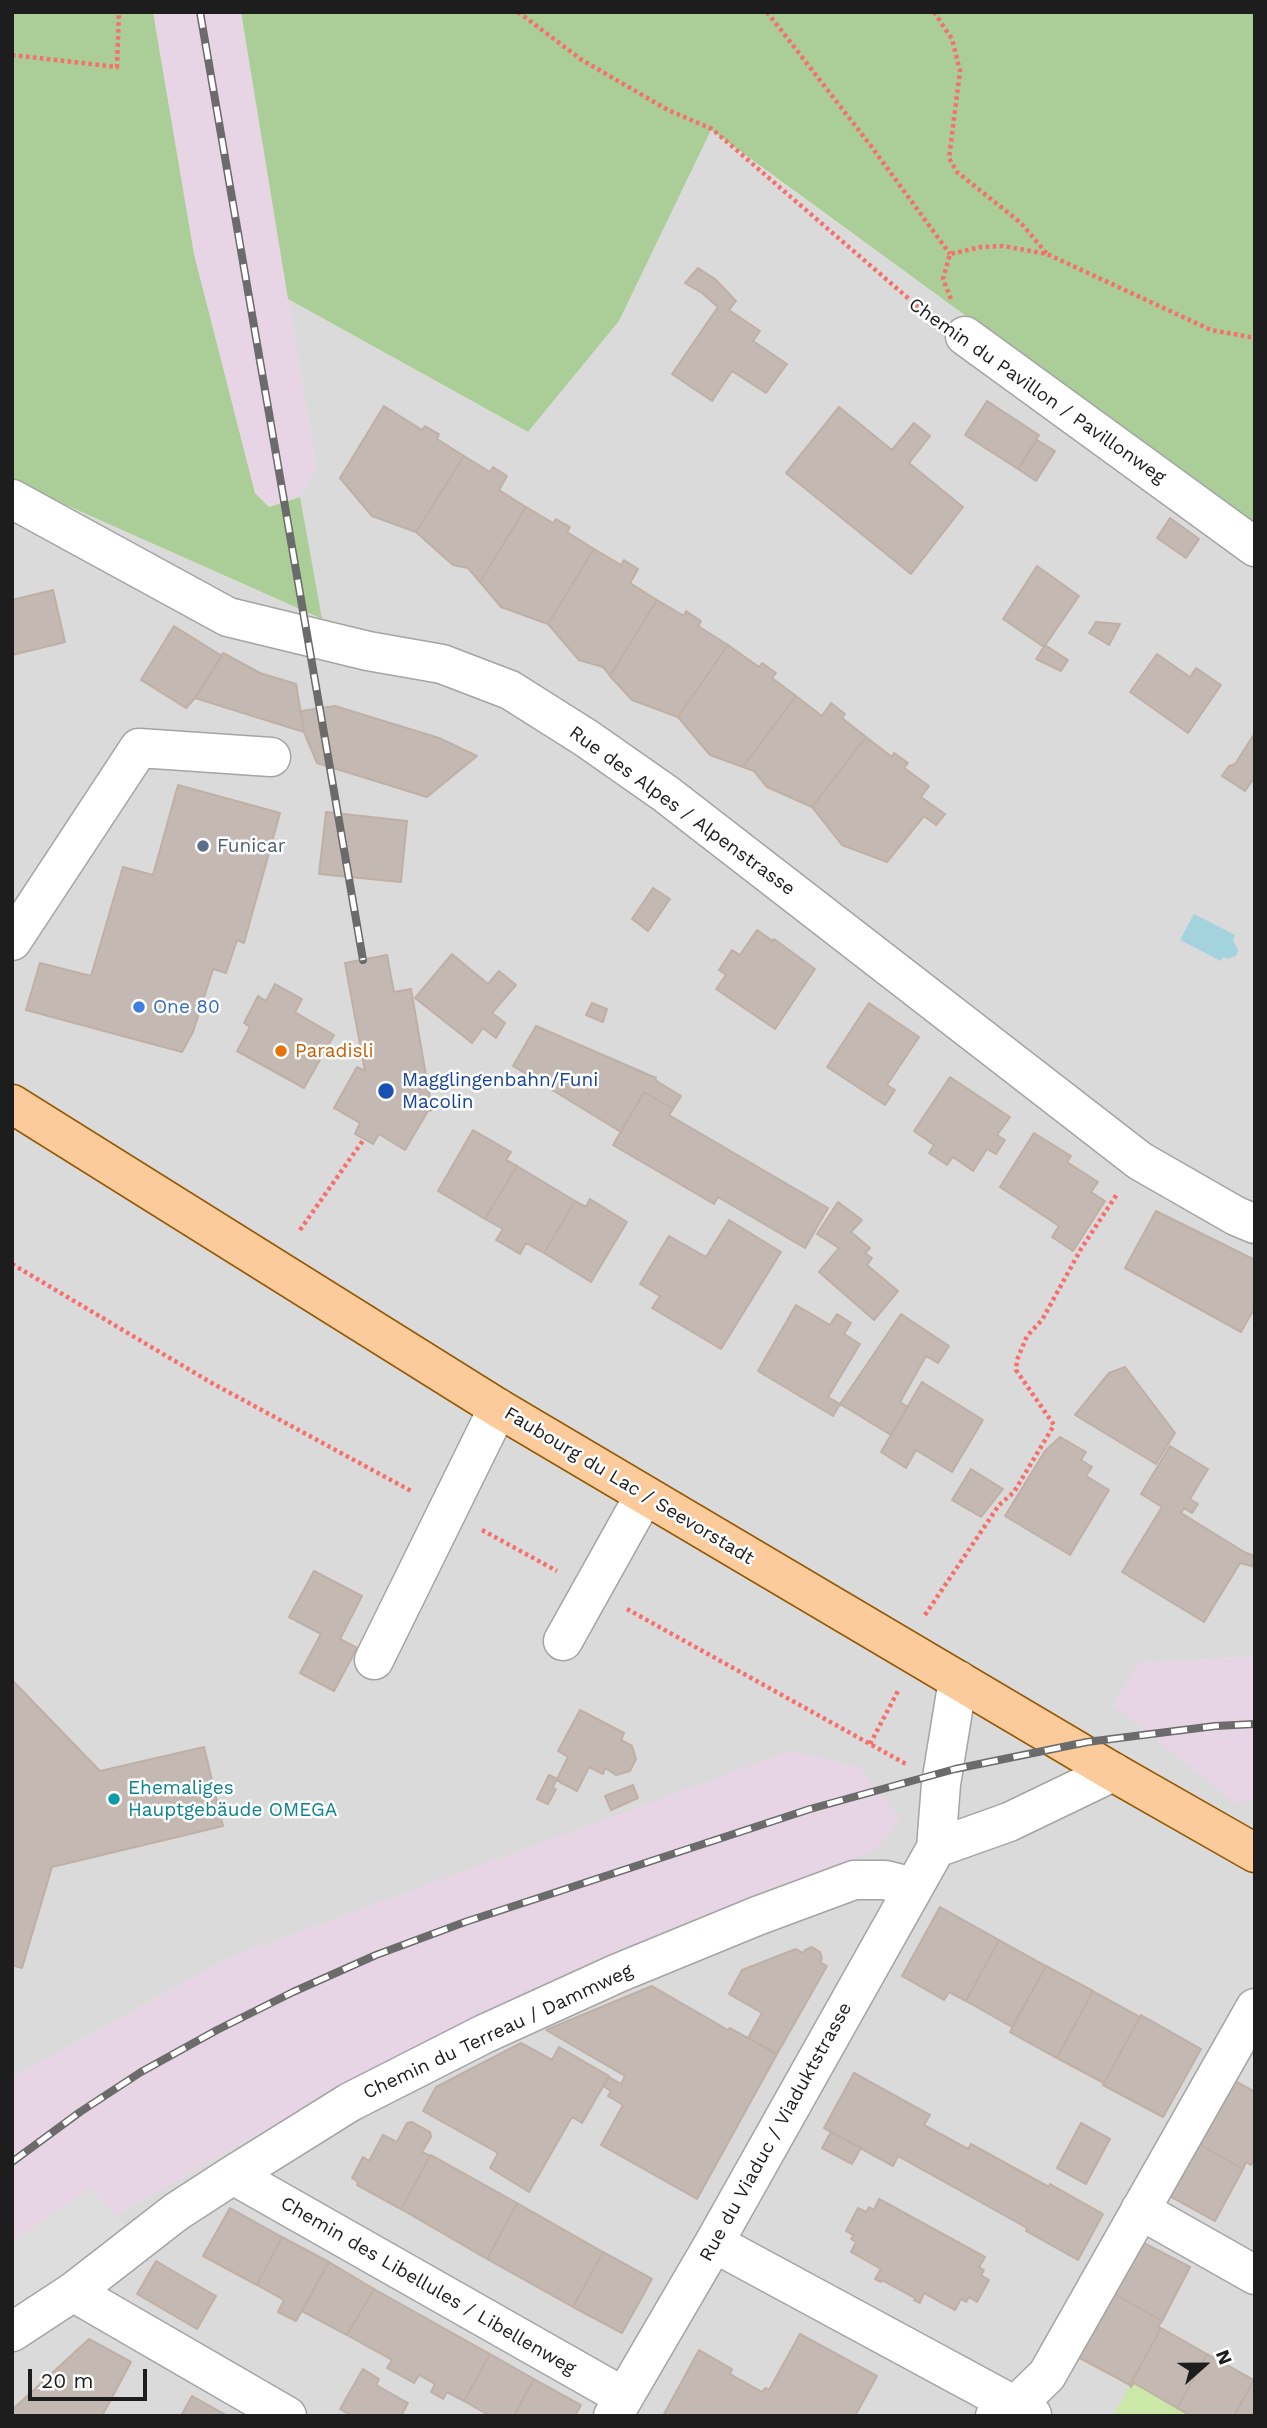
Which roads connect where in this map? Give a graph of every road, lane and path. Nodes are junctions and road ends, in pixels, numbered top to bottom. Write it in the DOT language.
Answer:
graph roads {
  1 [pos="119,12"];
  2 [pos="518,12"];
  3 [pos="767,12"];
  4 [pos="934,12"];
  5 [pos="12,55"];
  6 [pos="950,254"];
  7 [pos="1048,254"];
  8 [pos="965,336"];
  9 [pos="1255,338"];
  10 [pos="12,499"];
  11 [pos="1255,547"];
  12 [pos="271,757"];
  13 [pos="12,941"];
  14 [pos="12,1104"];
  15 [pos="364,1139"];
  16 [pos="1122,1187"];
  17 [pos="1255,1224"];
  18 [pos="300,1230"];
  19 [pos="12,1264"];
  20 [pos="498,1408"];
  21 [pos="644,1496"];
  22 [pos="447,1511"];
  23 [pos="592,1589"];
  24 [pos="920,1621"];
  25 [pos="563,1641"];
  26 [pos="374,1660"];
  27 [pos="957,1680"];
  28 [pos="1113,1772"];
  29 [pos="941,1784"];
  30 [pos="936,1848"];
  31 [pos="1255,1853"];
  32 [pos="913,1887"];
  33 [pos="1255,2008"];
  34 [pos="233,2175"];
  35 [pos="1140,2210"];
  36 [pos="714,2243"];
  37 [pos="1255,2275"];
  38 [pos="72,2292"];
  39 [pos="12,2332"];
  40 [pos="619,2406"];
  41 [pos="1015,2412"];
  42 [pos="288,2416"];
  1 -- 5 [label="path"];
  2 -- 8 [label="path, Chemin du Pavillon / Pavillonweg"];
  3 -- 6 [label="path"];
  4 -- 7 [label="path"];
  6 -- 7 [label="path"];
  6 -- 8 [label="path"];
  7 -- 9 [label="path"];
  8 -- 11 [label="street, Chemin du Pavillon / Pavillonweg"];
  10 -- 17 [label="street, Rue des Alpes / Alpenstrasse"];
  12 -- 13 [label="street"];
  14 -- 20 [label="main road, Faubourg du Lac / Seevorstadt"];
  15 -- 18 [label="path"];
  16 -- 24 [label="path"];
  19 -- 22 [label="path"];
  20 -- 21 [label="main road, Faubourg du Lac / Seevorstadt"];
  20 -- 22 [label="street"];
  21 -- 23 [label="street"];
  21 -- 27 [label="main road, Faubourg du Lac / Seevorstadt"];
  22 -- 23 [label="path"];
  22 -- 26 [label="street"];
  23 -- 25 [label="street"];
  23 -- 29 [label="path"];
  27 -- 28 [label="main road, Faubourg du Lac / Seevorstadt"];
  27 -- 29 [label="street, Rue du Viaduc / Viaduktstrasse"];
  28 -- 30 [label="street"];
  28 -- 31 [label="main road, Faubourg du Lac / Seevorstadt"];
  29 -- 30 [label="street, Rue du Viaduc / Viaduktstrasse"];
  30 -- 32 [label="street, Rue du Viaduc / Viaduktstrasse"];
  32 -- 34 [label="street, Chemin du Terreau / Dammweg"];
  32 -- 36 [label="street, Rue du Viaduc / Viaduktstrasse"];
  33 -- 35 [label="street"];
  34 -- 38 [label="street, Chemin du Terreau / Dammweg"];
  34 -- 40 [label="street, Chemin des Libellules / Libellenweg"];
  35 -- 37 [label="street"];
  35 -- 41 [label="street"];
  36 -- 40 [label="street, Rue du Viaduc / Viaduktstrasse"];
  36 -- 41 [label="street"];
  38 -- 39 [label="street, Chemin du Terreau / Dammweg"];
  38 -- 42 [label="street"];
}
